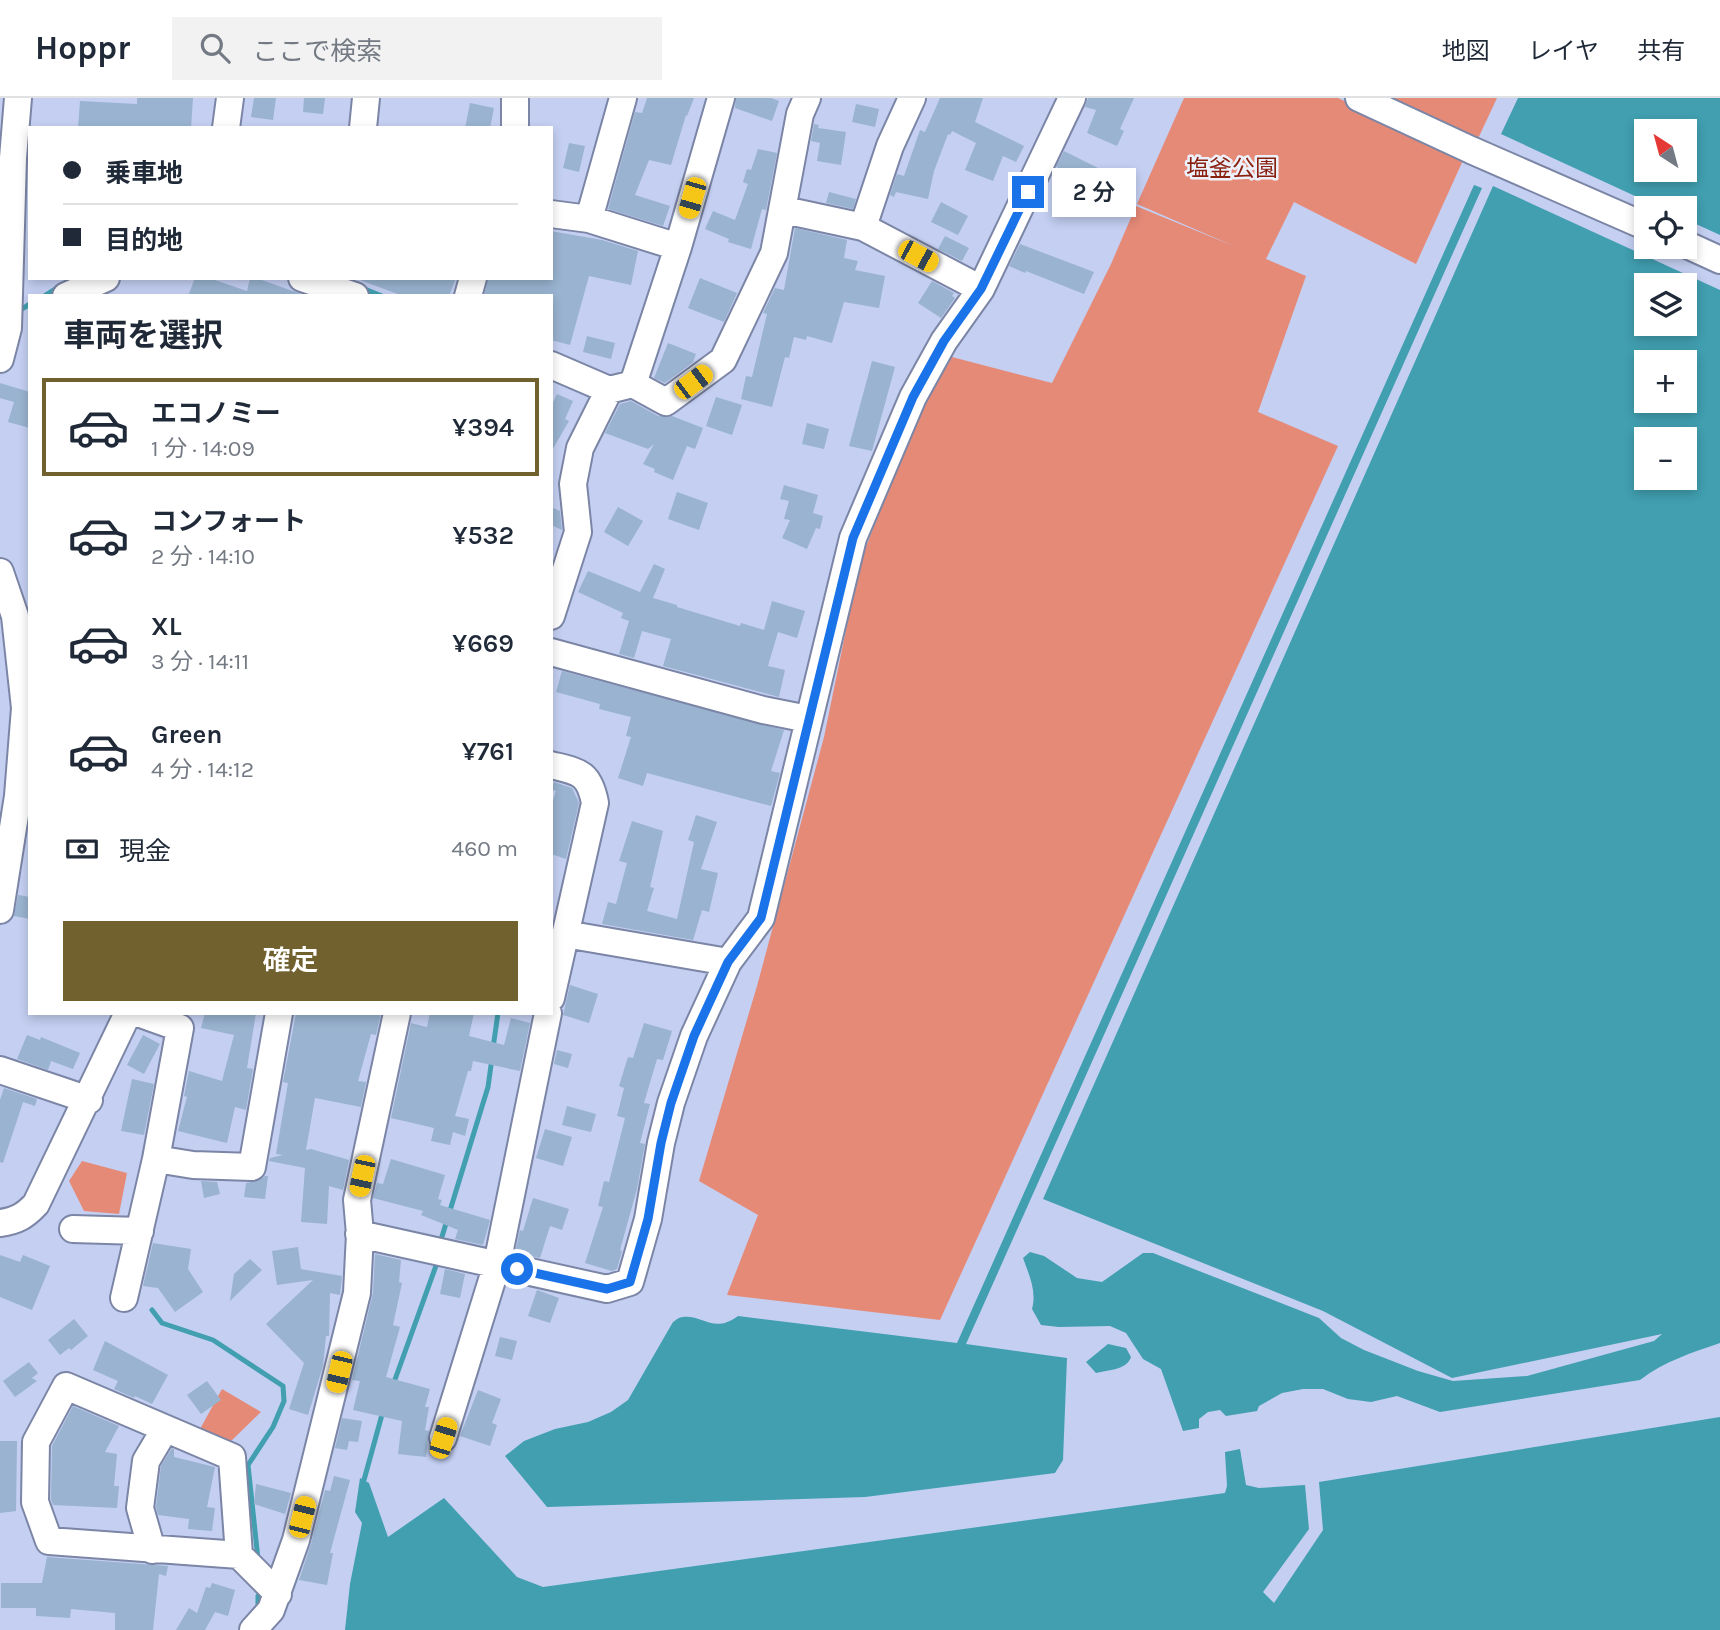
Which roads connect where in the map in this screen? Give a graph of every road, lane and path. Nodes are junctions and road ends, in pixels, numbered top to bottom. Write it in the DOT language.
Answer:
graph roads {
  1 [pos="18,98"];
  2 [pos="230,98"];
  3 [pos="366,98"];
  4 [pos="515,98"];
  5 [pos="623,98"];
  6 [pos="721,98"];
  7 [pos="807,98"];
  8 [pos="912,98"];
  9 [pos="1072,98"];
  10 [pos="1359,98"];
  11 [pos="226,126"];
  12 [pos="363,126"];
  13 [pos="515,126"];
  14 [pos="14,158"];
  15 [pos="784,210"];
  16 [pos="553,214"];
  17 [pos="589,219"];
  18 [pos="1634,221"];
  19 [pos="863,227"];
  20 [pos="678,247"];
  21 [pos="1697,249"];
  22 [pos="1720,260"];
  23 [pos="102,280"];
  24 [pos="309,280"];
  25 [pos="981,289"];
  26 [pos="345,290"];
  27 [pos="70,294"];
  28 [pos="13,323"];
  29 [pos="0,359"];
  30 [pos="553,366"];
  31 [pos="621,387"];
  32 [pos="0,572"];
  33 [pos="553,609"];
  34 [pos="22,617"];
  35 [pos="553,653"];
  36 [pos="808,719"];
  37 [pos="553,766"];
  38 [pos="16,796"];
  39 [pos="0,910"];
  40 [pos="565,934"];
  41 [pos="728,962"];
  42 [pos="553,989"];
  43 [pos="127,1015"];
  44 [pos="149,1015"];
  45 [pos="279,1015"];
  46 [pos="397,1015"];
  47 [pos="548,1015"];
  48 [pos="181,1021"];
  49 [pos="0,1070"];
  50 [pos="89,1100"];
  51 [pos="156,1159"];
  52 [pos="0,1223"];
  53 [pos="73,1229"];
  54 [pos="139,1231"];
  55 [pos="359,1234"];
  56 [pos="497,1264"];
  57 [pos="124,1298"];
  58 [pos="165,1429"];
  59 [pos="443,1438"];
  60 [pos="152,1550"];
  61 [pos="239,1556"];
  62 [pos="278,1594"];
  63 [pos="255,1629"];
  1 -- 14 [label="street"];
  2 -- 11 [label="street"];
  3 -- 12 [label="street"];
  4 -- 13 [label="street"];
  5 -- 17 [label="street"];
  6 -- 20 [label="street"];
  7 -- 15 [label="street"];
  8 -- 19 [label="street"];
  9 -- 25 [label="street"];
  10 -- 18 [label="street"];
  14 -- 28 [label="street"];
  15 -- 19 [label="street"];
  15 -- 31 [label="street"];
  16 -- 17 [label="street"];
  17 -- 20 [label="street"];
  19 -- 25 [label="street"];
  20 -- 31 [label="street"];
  21 -- 22 [label="street"];
  23 -- 27 [label="street"];
  24 -- 26 [label="street"];
  25 -- 36 [label="street"];
  28 -- 29 [label="street"];
  30 -- 31 [label="street"];
  31 -- 33 [label="street"];
  32 -- 34 [label="street"];
  34 -- 38 [label="street"];
  35 -- 36 [label="street"];
  36 -- 41 [label="street"];
  37 -- 40 [label="street"];
  38 -- 39 [label="street"];
  40 -- 41 [label="street"];
  40 -- 42 [label="street"];
  41 -- 56 [label="street"];
  43 -- 50 [label="street"];
  44 -- 48 [label="street"];
  45 -- 51 [label="street"];
  46 -- 55 [label="street"];
  47 -- 56 [label="street"];
  48 -- 51 [label="street"];
  49 -- 50 [label="street"];
  50 -- 52 [label="street"];
  51 -- 54 [label="street"];
  53 -- 54 [label="street"];
  54 -- 57 [label="street"];
  55 -- 56 [label="street"];
  55 -- 62 [label="street"];
  56 -- 59 [label="street"];
  58 -- 60 [label="street"];
  58 -- 60 [label="street"];
  58 -- 61 [label="street"];
  60 -- 61 [label="street"];
  61 -- 62 [label="street"];
  62 -- 63 [label="street"];
}
